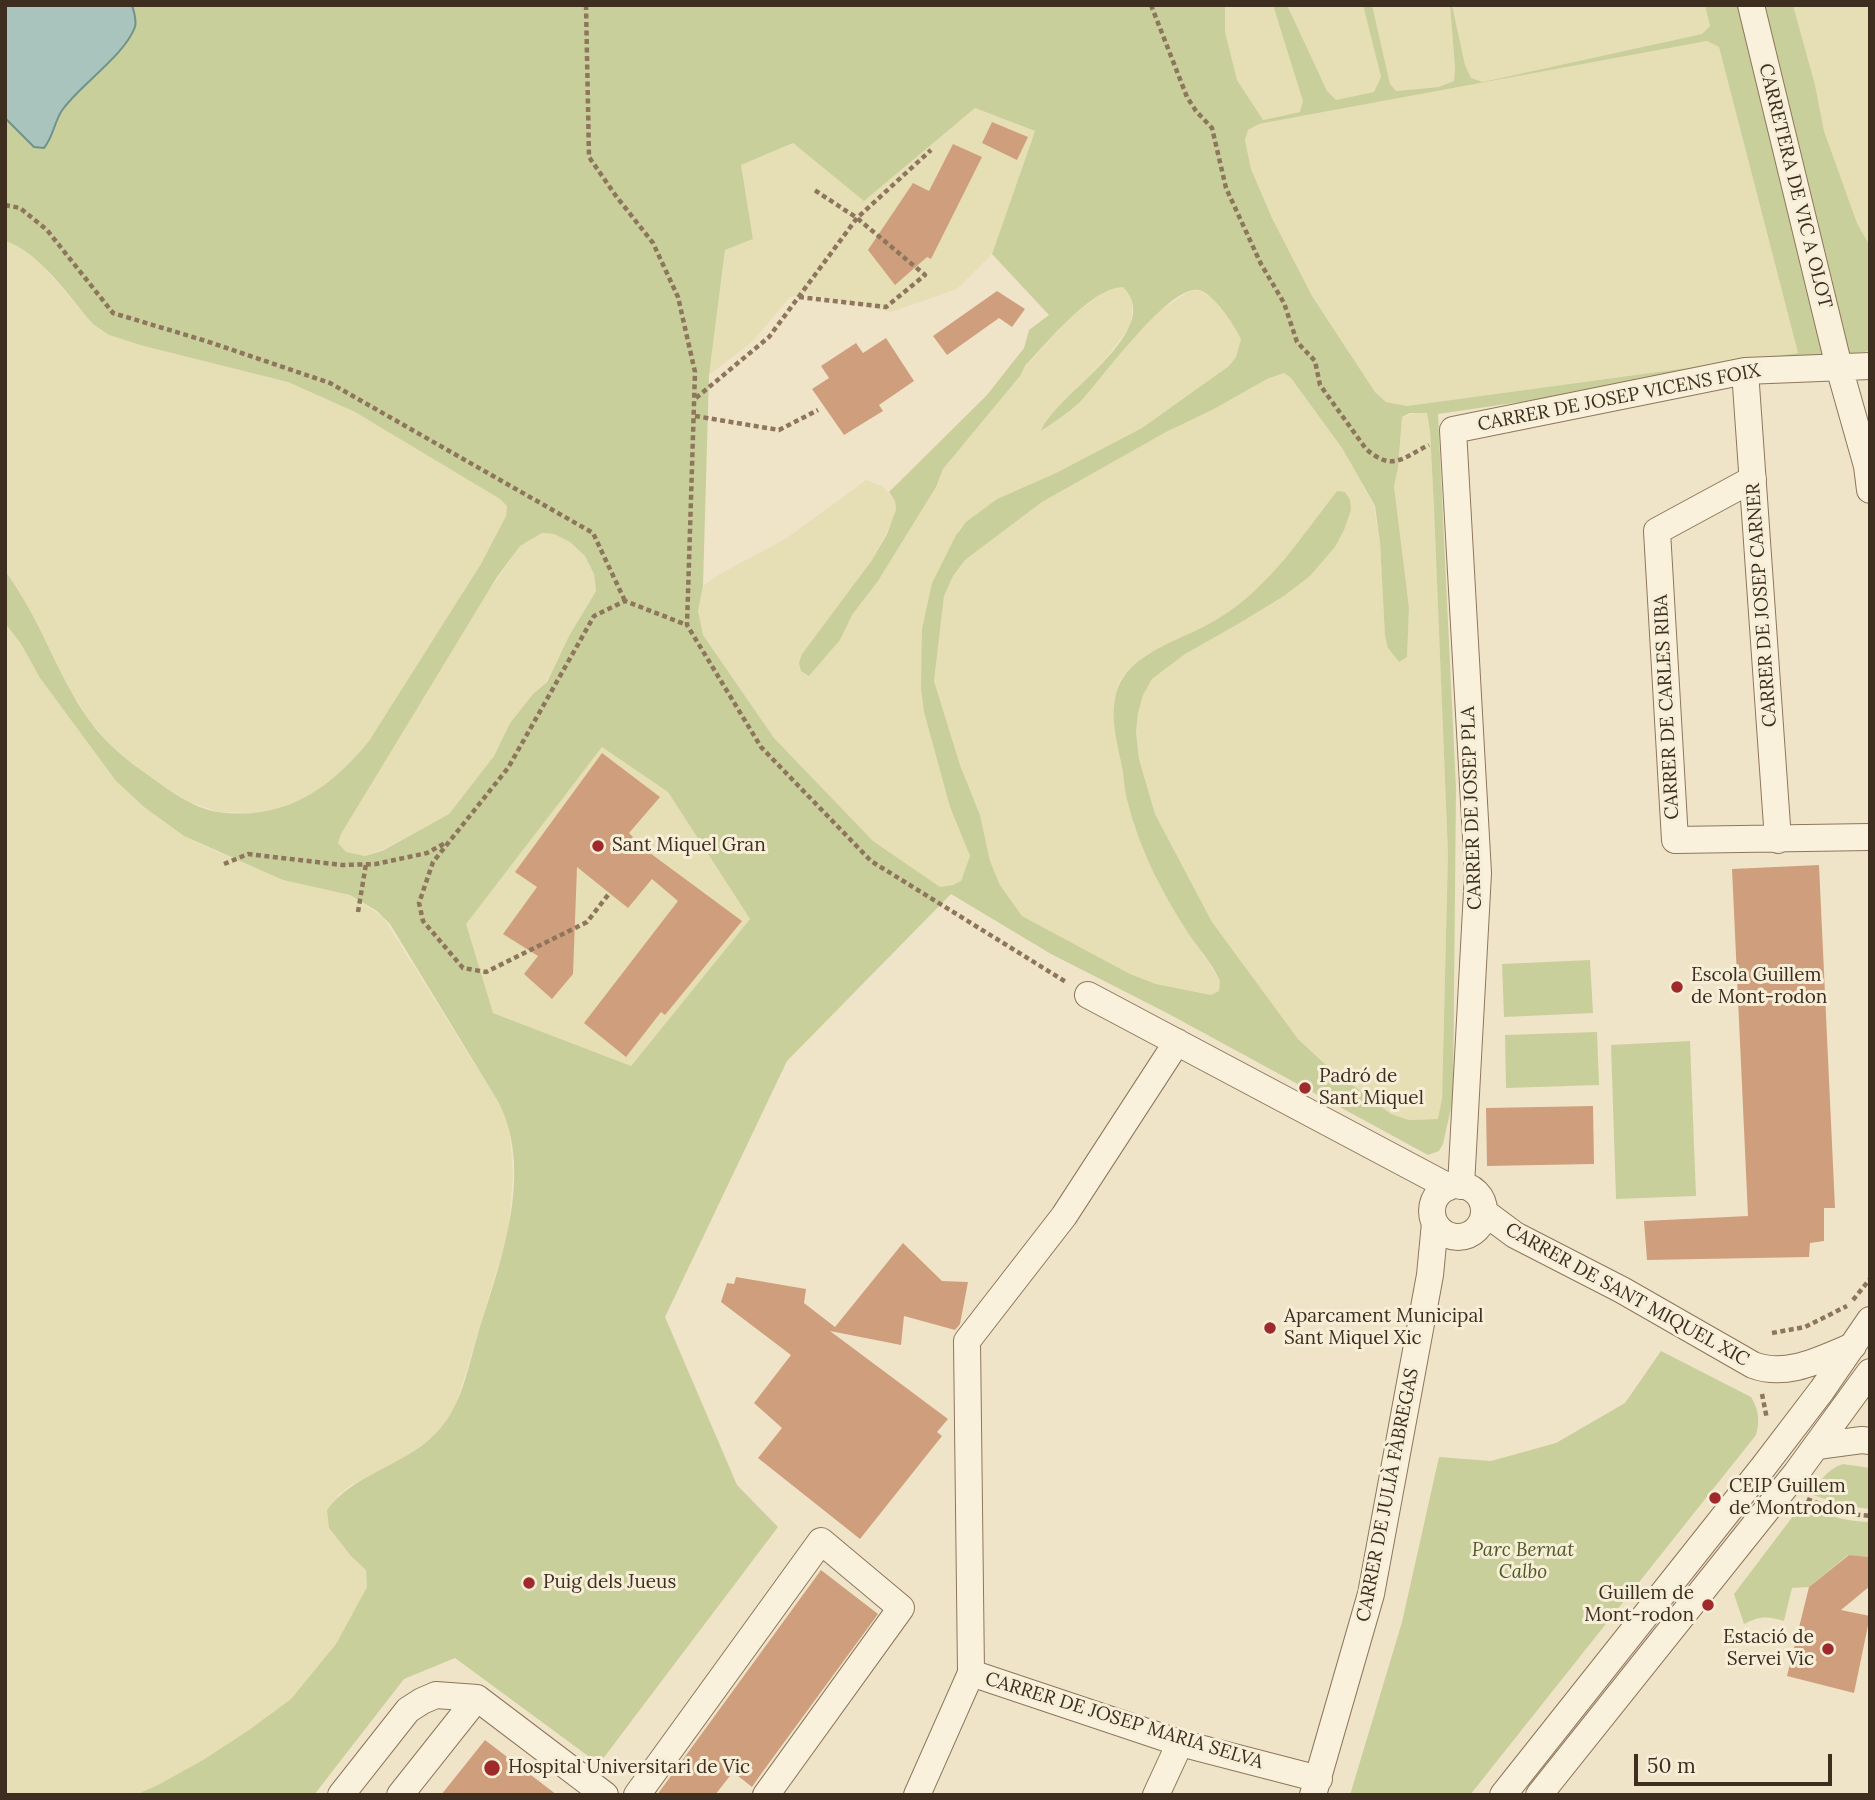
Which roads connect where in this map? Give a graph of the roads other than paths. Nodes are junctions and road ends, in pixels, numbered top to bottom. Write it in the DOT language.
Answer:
graph roads {
  1 [pos="1751,5"];
  2 [pos="1870,366"];
  3 [pos="1839,368"];
  4 [pos="1745,371"];
  5 [pos="1453,434"];
  6 [pos="1753,479"];
  7 [pos="1870,490"];
  8 [pos="1870,837"];
  9 [pos="1778,840"];
  10 [pos="1087,995"];
  11 [pos="1177,1042"];
  12 [pos="1401,1164"];
  13 [pos="1455,1186"];
  14 [pos="1484,1212"];
  15 [pos="1434,1216"];
  16 [pos="1468,1235"];
  17 [pos="1430,1275"];
  18 [pos="1870,1320"];
  19 [pos="1853,1346"];
  20 [pos="1870,1371"];
  21 [pos="1870,1441"];
  22 [pos="1817,1446"];
  23 [pos="971,1673"];
  24 [pos="477,1698"];
  25 [pos="1180,1742"];
  26 [pos="1316,1787"];
  27 [pos="341,1795"];
  28 [pos="400,1795"];
  29 [pos="605,1795"];
  30 [pos="636,1795"];
  31 [pos="766,1795"];
  32 [pos="917,1795"];
  33 [pos="1156,1795"];
  34 [pos="1503,1795"];
  35 [pos="1539,1795"];
  1 -- 3 [label="street, CARRETERA DE VIC A OLOT"];
  2 -- 3 [label="street, CARRER DE JOSEP VICENS FOIX"];
  3 -- 4 [label="street, CARRER DE JOSEP VICENS FOIX"];
  3 -- 7 [label="street, CARRETERA DE VIC A OLOT"];
  4 -- 5 [label="street, CARRER DE JOSEP VICENS FOIX"];
  4 -- 6 [label="street, CARRER DE JOSEP CARNER"];
  5 -- 13 [label="street, CARRER DE JOSEP PLA"];
  6 -- 9 [label="street, CARRER DE JOSEP CARNER"];
  6 -- 9 [label="street, CARRER DE CARLES RIBA"];
  8 -- 9 [label="street, CARRER DE CARLES RIBA"];
  10 -- 11 [label="street"];
  11 -- 12 [label="street"];
  11 -- 23 [label="street"];
  12 -- 13 [label="street"];
  12 -- 15 [label="street"];
  13 -- 14 [label="street"];
  13 -- 15 [label="street"];
  14 -- 16 [label="street"];
  14 -- 19 [label="street, CARRER DE SANT MIQUEL XIC"];
  15 -- 16 [label="street"];
  15 -- 17 [label="street, CARRER DE JULIÀ FÀBREGAS"];
  16 -- 17 [label="street"];
  17 -- 26 [label="street, CARRER DE JULIÀ FÀBREGAS"];
  18 -- 19 [label="street"];
  19 -- 34 [label="street"];
  20 -- 22 [label="street"];
  21 -- 22 [label="street"];
  22 -- 35 [label="street"];
  23 -- 25 [label="street, CARRER DE JOSEP MARIA SELVA"];
  23 -- 32 [label="street"];
  24 -- 27 [label="street"];
  24 -- 28 [label="street"];
  24 -- 29 [label="street"];
  25 -- 26 [label="street, CARRER DE JOSEP MARIA SELVA"];
  25 -- 33 [label="street"];
  30 -- 31 [label="street"];
}
